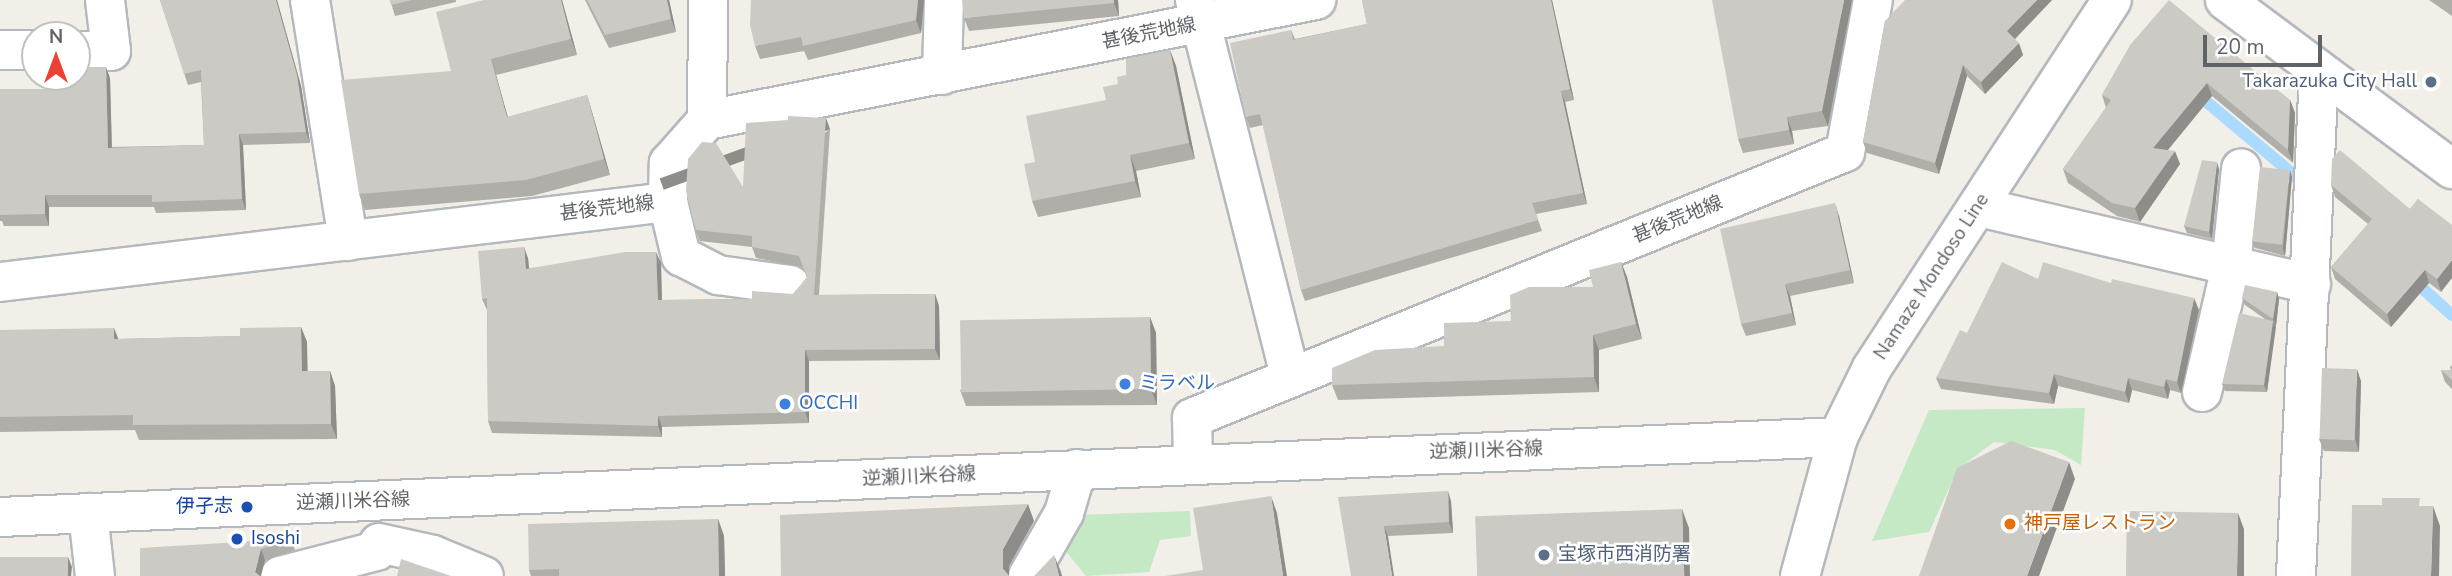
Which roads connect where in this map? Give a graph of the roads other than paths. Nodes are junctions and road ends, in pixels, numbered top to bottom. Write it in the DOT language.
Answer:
graph roads {
  1 [pos="105,0"];
  2 [pos="310,0"];
  3 [pos="708,0"];
  4 [pos="944,0"];
  5 [pos="1316,0"];
  6 [pos="1873,0"];
  7 [pos="2112,0"];
  8 [pos="2225,0"];
  9 [pos="1197,12"];
  10 [pos="0,50"];
  11 [pos="21,50"];
  12 [pos="91,51"];
  13 [pos="2319,72"];
  14 [pos="942,75"];
  15 [pos="707,120"];
  16 [pos="2241,169"];
  17 [pos="2452,169"];
  18 [pos="668,202"];
  19 [pos="1979,207"];
  20 [pos="348,241"];
  21 [pos="2231,266"];
  22 [pos="0,282"];
  23 [pos="2311,284"];
  24 [pos="790,285"];
  25 [pos="1290,376"];
  26 [pos="2202,392"];
  27 [pos="1838,437"];
  28 [pos="1193,461"];
  29 [pos="1077,469"];
  30 [pos="377,502"];
  31 [pos="88,513"];
  32 [pos="0,517"];
  33 [pos="375,557"];
  34 [pos="94,576"];
  35 [pos="280,576"];
  36 [pos="484,576"];
  37 [pos="1028,576"];
  38 [pos="1800,576"];
  39 [pos="2297,576"];
  1 -- 12 [label="street"];
  2 -- 20 [label="street"];
  3 -- 15 [label="street"];
  4 -- 14 [label="street"];
  5 -- 9 [label="street, 甚後荒地線"];
  6 -- 25 [label="street, 甚後荒地線"];
  7 -- 19 [label="street, Namaze Mondoso Line"];
  8 -- 13 [label="street"];
  9 -- 14 [label="street, 甚後荒地線"];
  9 -- 25 [label="street"];
  10 -- 11 [label="street"];
  13 -- 17 [label="street"];
  13 -- 23 [label="street"];
  14 -- 15 [label="street, 甚後荒地線"];
  15 -- 18 [label="street, 甚後荒地線"];
  16 -- 21 [label="street"];
  18 -- 20 [label="street, 甚後荒地線"];
  18 -- 24 [label="street"];
  19 -- 21 [label="street"];
  19 -- 27 [label="street, Namaze Mondoso Line"];
  20 -- 22 [label="street, 甚後荒地線"];
  21 -- 23 [label="street"];
  21 -- 26 [label="street"];
  23 -- 39 [label="street"];
  25 -- 28 [label="street"];
  27 -- 28 [label="street, 逆瀬川米谷線"];
  27 -- 38 [label="street, Namaze Mondoso Line"];
  28 -- 29 [label="street, 逆瀬川米谷線"];
  29 -- 30 [label="street, 逆瀬川米谷線"];
  29 -- 37 [label="street"];
  30 -- 31 [label="street, 逆瀬川米谷線"];
  30 -- 33 [label="street"];
  31 -- 32 [label="street, 逆瀬川米谷線"];
  31 -- 34 [label="street"];
  33 -- 35 [label="street"];
  33 -- 36 [label="street"];
}
